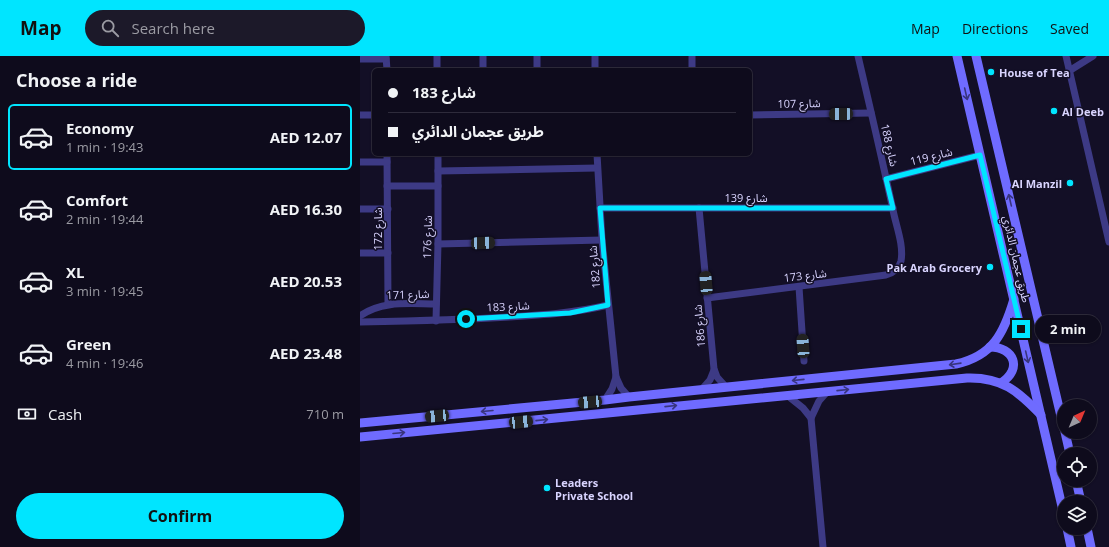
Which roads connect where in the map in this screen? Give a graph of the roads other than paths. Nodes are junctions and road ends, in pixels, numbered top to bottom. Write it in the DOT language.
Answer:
graph roads {
  1 [pos="437,56"];
  2 [pos="483,56"];
  3 [pos="537,56"];
  4 [pos="595,56"];
  5 [pos="692,56"];
  6 [pos="858,56"];
  7 [pos="957,56"];
  8 [pos="976,56"];
  9 [pos="1066,56"];
  10 [pos="1093,56"];
  11 [pos="386,58"];
  12 [pos="360,59"];
  13 [pos="387,68"];
  14 [pos="437,68"];
  15 [pos="483,68"];
  16 [pos="537,68"];
  17 [pos="595,68"];
  18 [pos="692,68"];
  19 [pos="1069,71"];
  20 [pos="871,113"];
  21 [pos="360,115"];
  22 [pos="372,115"];
  23 [pos="752,115"];
  24 [pos="980,155"];
  25 [pos="438,156"];
  26 [pos="597,156"];
  27 [pos="387,158"];
  28 [pos="360,162"];
  29 [pos="597,168"];
  30 [pos="438,171"];
  31 [pos="886,179"];
  32 [pos="388,186"];
  33 [pos="438,186"];
  34 [pos="1109,206"];
  35 [pos="600,208"];
  36 [pos="699,208"];
  37 [pos="893,208"];
  38 [pos="360,209"];
  39 [pos="388,209"];
  40 [pos="1102,212"];
  41 [pos="602,240"];
  42 [pos="1109,242"];
  43 [pos="438,244"];
  44 [pos="360,253"];
  45 [pos="388,253"];
  46 [pos="901,263"];
  47 [pos="799,287"];
  48 [pos="707,298"];
  49 [pos="1014,299"];
  50 [pos="388,304"];
  51 [pos="436,304"];
  52 [pos="608,305"];
  53 [pos="360,316"];
  54 [pos="436,321"];
  55 [pos="360,322"];
  56 [pos="990,347"];
  57 [pos="804,361"];
  58 [pos="714,369"];
  59 [pos="616,377"];
  60 [pos="1001,383"];
  61 [pos="726,387"];
  62 [pos="702,389"];
  63 [pos="827,392"];
  64 [pos="788,396"];
  65 [pos="629,397"];
  66 [pos="1057,399"];
  67 [pos="606,400"];
  68 [pos="1041,415"];
  69 [pos="811,418"];
  70 [pos="360,423"];
  71 [pos="361,438"];
  72 [pos="1059,495"];
  73 [pos="1068,535"];
  74 [pos="1088,535"];
  75 [pos="823,547"];
  76 [pos="1071,547"];
  77 [pos="1091,547"];
  1 -- 14 [label="street"];
  2 -- 15 [label="street"];
  3 -- 16 [label="street"];
  4 -- 17 [label="street"];
  5 -- 18 [label="street"];
  6 -- 20 [label="street, شارع 188"];
  7 -- 24 [label="street, طريق عجمان الدائري, one-way"];
  66 -- 8 [label="street, طريق عجمان الدائري, one-way"];
  9 -- 19 [label="street"];
  10 -- 19 [label="street"];
  11 -- 12 [label="street"];
  11 -- 13 [label="street"];
  19 -- 40 [label="street"];
  20 -- 23 [label="street, شارع 107"];
  20 -- 31 [label="street, شارع 188"];
  21 -- 22 [label="street"];
  24 -- 31 [label="street, شارع 119"];
  24 -- 49 [label="street, طريق عجمان الدائري"];
  25 -- 30 [label="street, شارع 176"];
  26 -- 29 [label="street, شارع 182"];
  27 -- 28 [label="street"];
  27 -- 32 [label="street, شارع 172"];
  29 -- 30 [label="street"];
  29 -- 35 [label="street, شارع 182"];
  30 -- 33 [label="street, شارع 176"];
  31 -- 37 [label="street, شارع 188"];
  32 -- 33 [label="street"];
  32 -- 39 [label="street, شارع 172"];
  33 -- 43 [label="street, شارع 176"];
  34 -- 40 [label="street"];
  35 -- 36 [label="street, شارع 139"];
  35 -- 41 [label="street, شارع 182"];
  36 -- 37 [label="street, شارع 139"];
  36 -- 48 [label="street, شارع 186"];
  37 -- 46 [label="street, شارع 188"];
  38 -- 39 [label="street"];
  39 -- 45 [label="street, شارع 172"];
  40 -- 42 [label="street"];
  41 -- 43 [label="street"];
  41 -- 52 [label="street, شارع 182"];
  43 -- 51 [label="street, شارع 176"];
  44 -- 45 [label="street"];
  45 -- 50 [label="street, شارع 172"];
  46 -- 47 [label="street, شارع 173"];
  47 -- 48 [label="street, شارع 173"];
  47 -- 57 [label="street"];
  48 -- 58 [label="street, شارع 186"];
  49 -- 56 [label="street"];
  49 -- 68 [label="street, طريق عجمان الدائري, one-way"];
  50 -- 51 [label="street, شارع 171"];
  50 -- 53 [label="street, شارع 171"];
  51 -- 54 [label="street, شارع 176"];
  52 -- 54 [label="street, شارع 183"];
  52 -- 59 [label="street, شارع 182"];
  54 -- 55 [label="street, شارع 183"];
  56 -- 60 [label="street"];
  56 -- 61 [label="street, one-way"];
  58 -- 61 [label="street, شارع 186"];
  58 -- 62 [label="street"];
  59 -- 65 [label="street, شارع 182"];
  59 -- 67 [label="street, شارع 182"];
  63 -- 60 [label="street, one-way"];
  60 -- 68 [label="street"];
  61 -- 62 [label="street"];
  62 -- 65 [label="street"];
  63 -- 64 [label="street"];
  63 -- 69 [label="street"];
  64 -- 69 [label="street"];
  71 -- 64 [label="street, one-way"];
  65 -- 67 [label="street"];
  67 -- 70 [label="street, one-way"];
  68 -- 72 [label="street, طريق عجمان الدائري"];
  69 -- 75 [label="street"];
  73 -- 76 [label="street"];
  74 -- 77 [label="street"];
}
